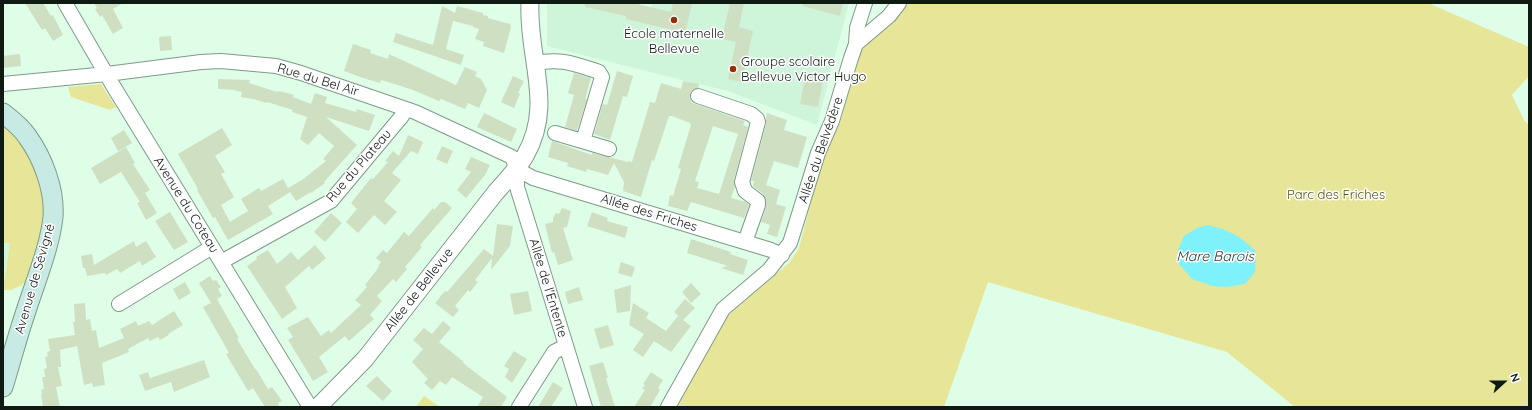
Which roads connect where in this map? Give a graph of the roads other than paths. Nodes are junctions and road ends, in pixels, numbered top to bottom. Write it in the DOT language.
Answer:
graph roads {
  1 [pos="65,3"];
  2 [pos="530,3"];
  3 [pos="865,3"];
  4 [pos="899,3"];
  5 [pos="856,44"];
  6 [pos="535,63"];
  7 [pos="107,74"];
  8 [pos="3,84"];
  9 [pos="698,96"];
  10 [pos="406,109"];
  11 [pos="3,113"];
  12 [pos="555,133"];
  13 [pos="583,141"];
  14 [pos="609,149"];
  15 [pos="517,169"];
  16 [pos="745,242"];
  17 [pos="212,248"];
  18 [pos="782,254"];
  19 [pos="221,262"];
  20 [pos="119,304"];
  21 [pos="566,346"];
  22 [pos="3,387"];
  23 [pos="310,407"];
  24 [pos="318,407"];
  25 [pos="519,407"];
  26 [pos="585,407"];
  27 [pos="668,407"];
  1 -- 7 [label="street, Avenue du Coteau"];
  2 -- 6 [label="street, Allée de Bellevue"];
  3 -- 5 [label="street, Allée du Belvédère"];
  4 -- 5 [label="street, Allée du Belvédère"];
  5 -- 18 [label="street, Allée du Belvédère"];
  6 -- 13 [label="street"];
  6 -- 15 [label="street, Allée de Bellevue"];
  7 -- 8 [label="street, Rue du Bel Air"];
  7 -- 10 [label="street, Rue du Bel Air"];
  7 -- 17 [label="street, Avenue du Coteau"];
  9 -- 16 [label="street"];
  10 -- 15 [label="street, Rue du Bel Air"];
  10 -- 19 [label="street, Rue du Plateau"];
  11 -- 22 [label="main road, Avenue de Sévigné"];
  12 -- 13 [label="street"];
  13 -- 14 [label="street"];
  15 -- 16 [label="street, Allée des Friches"];
  15 -- 21 [label="street, Allée de l'Entente"];
  15 -- 24 [label="street, Allée de Bellevue"];
  16 -- 18 [label="street, Allée des Friches"];
  17 -- 19 [label="street, Avenue du Coteau"];
  17 -- 20 [label="street"];
  18 -- 27 [label="street, Allée du Belvédère"];
  19 -- 23 [label="street, Avenue du Coteau"];
  21 -- 25 [label="street"];
  21 -- 26 [label="street, Allée de l'Entente"];
}
